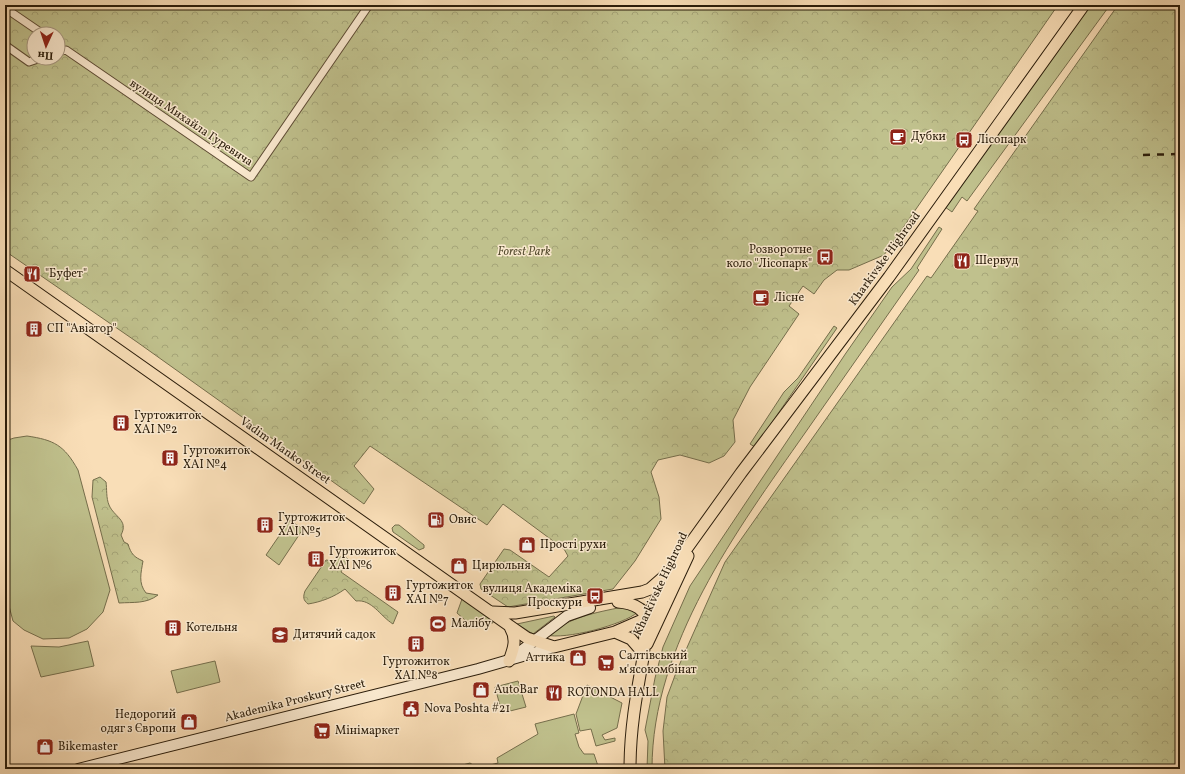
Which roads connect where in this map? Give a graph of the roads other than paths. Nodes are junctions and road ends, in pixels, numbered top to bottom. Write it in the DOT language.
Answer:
graph roads {
  1 [pos="370,5"];
  2 [pos="1084,5"];
  3 [pos="5,8"];
  4 [pos="31,26"];
  5 [pos="5,45"];
  6 [pos="66,50"];
  7 [pos="26,60"];
  8 [pos="5,270"];
  9 [pos="704,526"];
  10 [pos="672,569"];
  11 [pos="647,591"];
  12 [pos="669,594"];
  13 [pos="618,602"];
  14 [pos="590,608"];
  15 [pos="492,612"];
  16 [pos="648,618"];
  17 [pos="510,627"];
  18 [pos="615,632"];
  19 [pos="533,641"];
  20 [pos="554,647"];
  21 [pos="645,649"];
  22 [pos="509,661"];
  23 [pos="78,769"];
  24 [pos="630,769"];
  1 -- 6 [label="street, вулиця Михайла Гуревича"];
  2 -- 9 [label="main road, Kharkivske Highroad"];
  3 -- 4 [label="street"];
  5 -- 7 [label="street"];
  8 -- 15 [label="main road, Vadim Manko Street"];
  9 -- 10 [label="main road, Kharkivske Highroad"];
  9 -- 12 [label="main road, Kharkivske Highroad"];
  10 -- 11 [label="main road"];
  10 -- 16 [label="main road, Kharkivske Highroad"];
  11 -- 13 [label="main road"];
  11 -- 15 [label="main road"];
  12 -- 16 [label="main road, Akademika Proskury Street"];
  12 -- 21 [label="main road, Kharkivske Highroad"];
  13 -- 14 [label="main road"];
  13 -- 16 [label="main road"];
  14 -- 15 [label="main road"];
  14 -- 19 [label="street"];
  15 -- 17 [label="main road, Vadim Manko Street"];
  16 -- 18 [label="main road, Akademika Proskury Street"];
  16 -- 21 [label="main road, Kharkivske Highroad"];
  17 -- 19 [label="main road, Vadim Manko Street"];
  17 -- 22 [label="main road"];
  18 -- 20 [label="main road, Akademika Proskury Street"];
  18 -- 21 [label="main road"];
  19 -- 20 [label="main road, Vadim Manko Street"];
  19 -- 22 [label="street"];
  20 -- 22 [label="street, Akademika Proskury Street"];
  21 -- 24 [label="main road, Kharkivske Highroad"];
  22 -- 23 [label="street, Akademika Proskury Street"];
}
